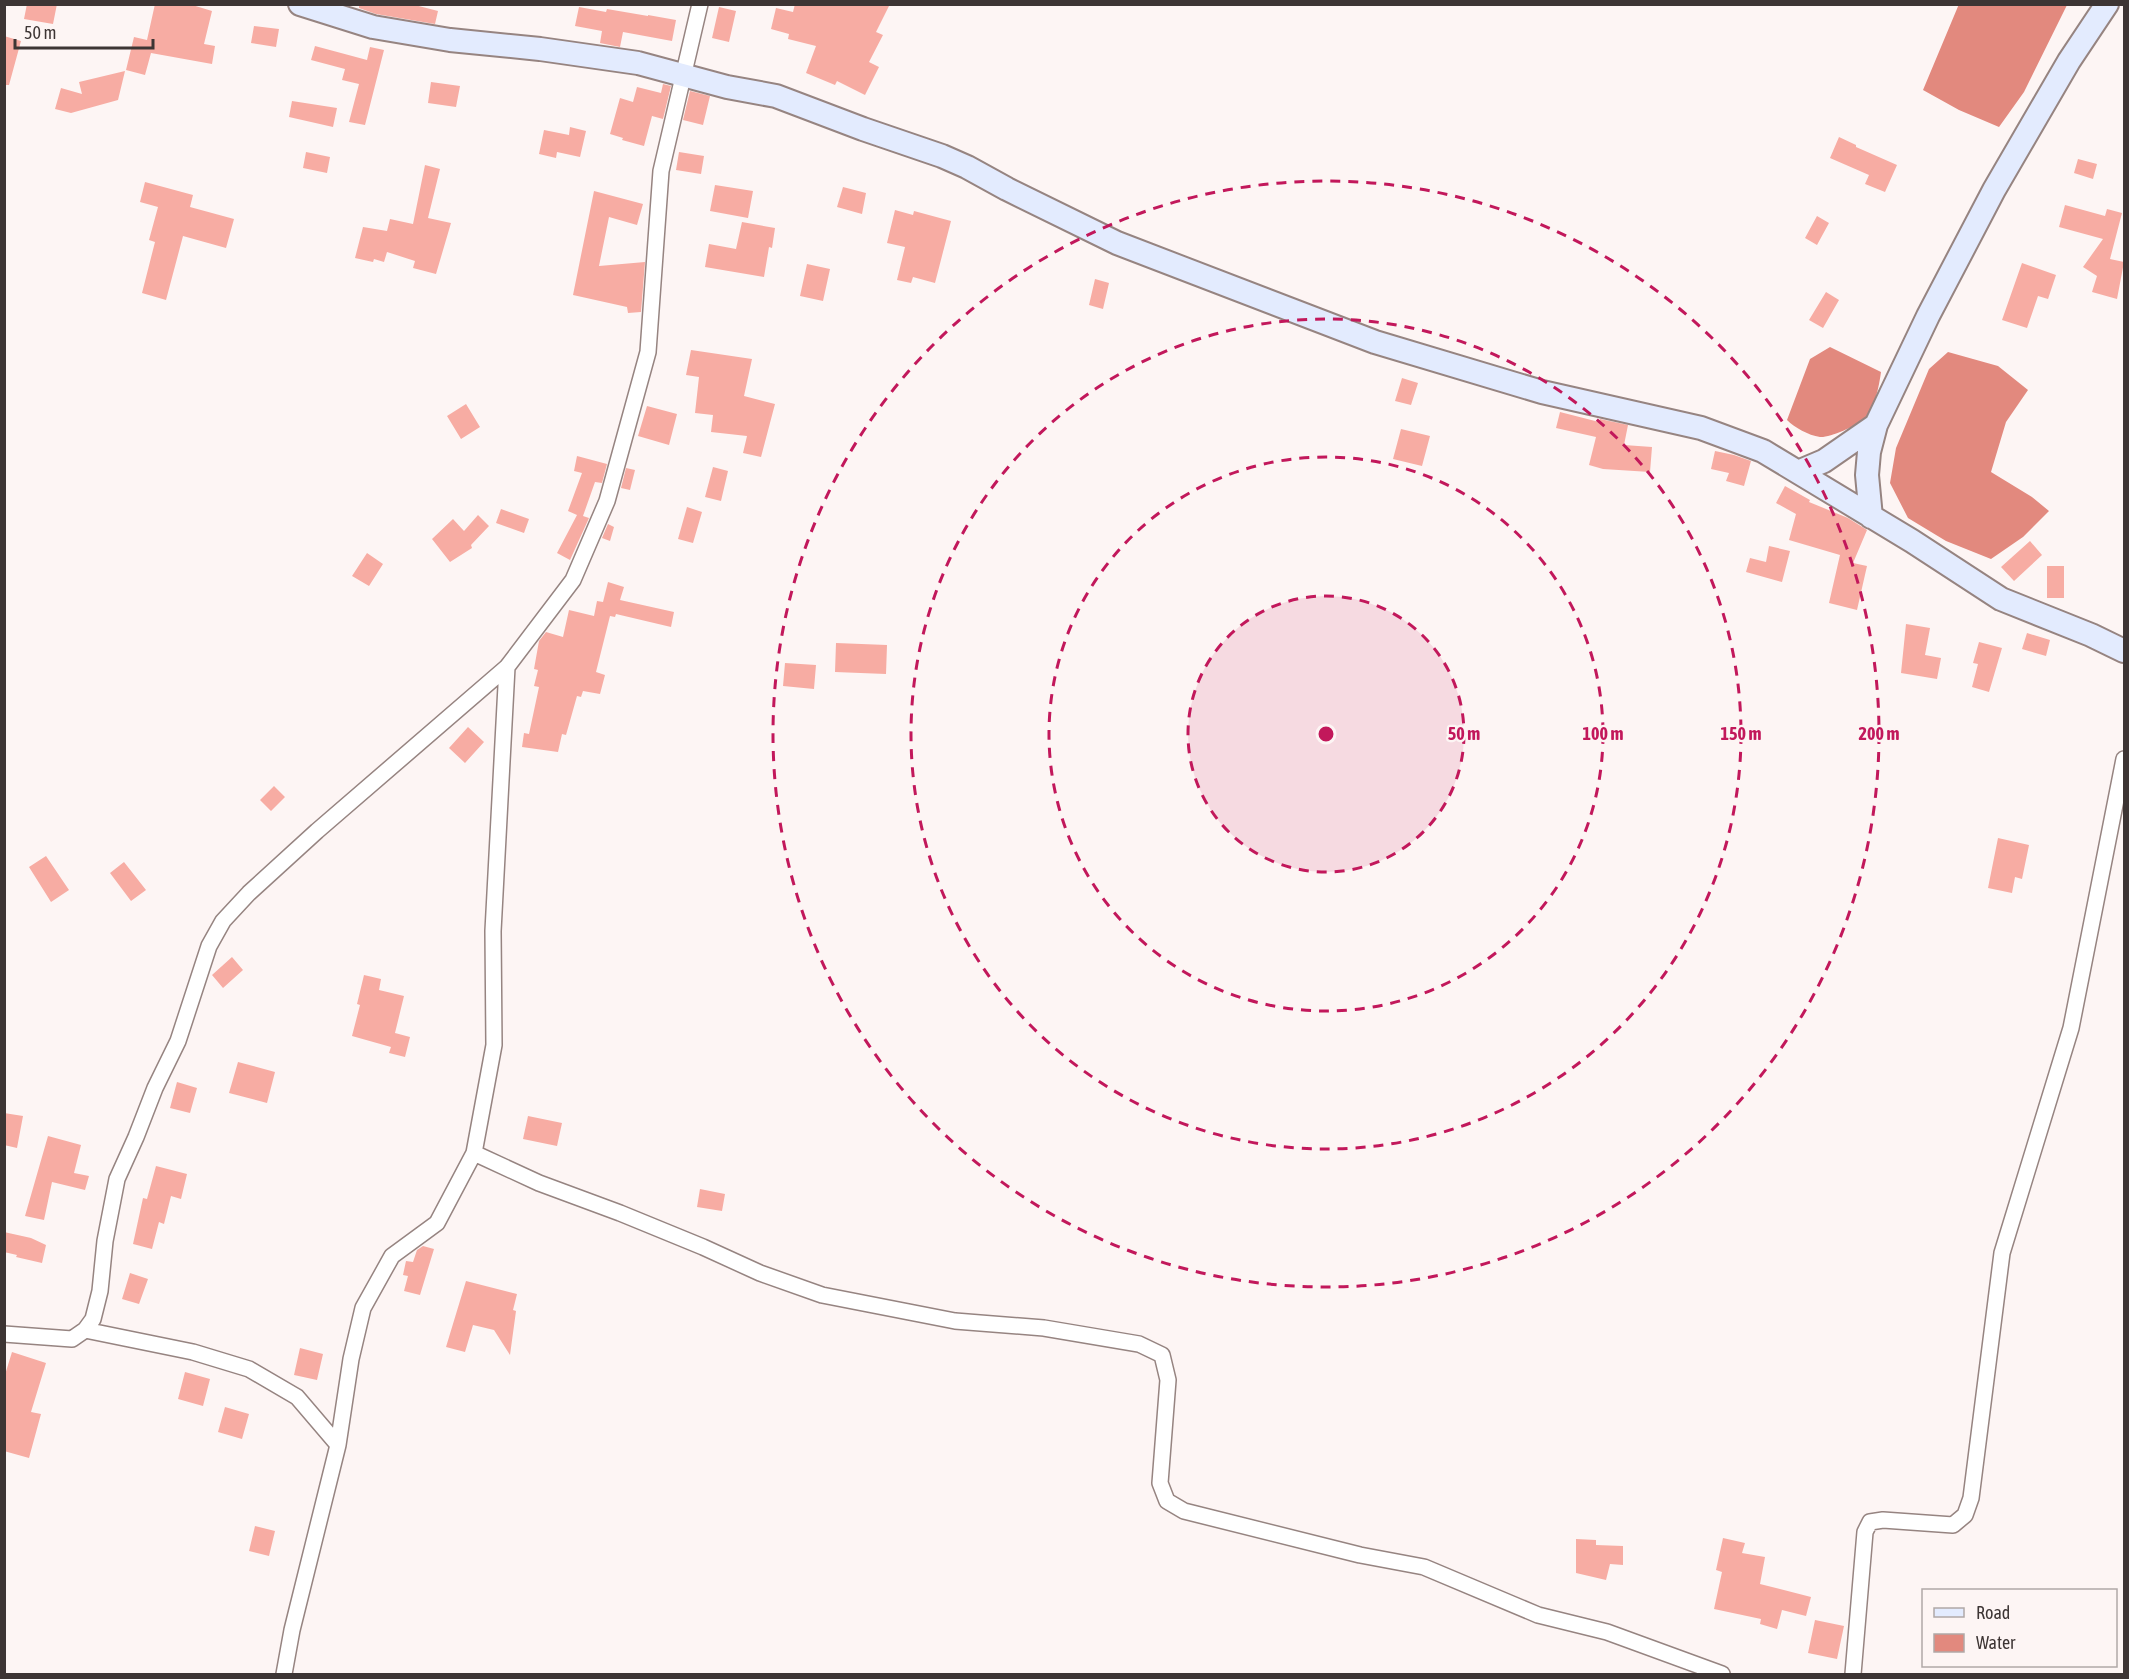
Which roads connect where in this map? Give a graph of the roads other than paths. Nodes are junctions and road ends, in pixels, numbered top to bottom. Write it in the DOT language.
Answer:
graph roads {
  1 [pos="300,4"];
  2 [pos="700,4"];
  3 [pos="2107,4"];
  4 [pos="683,75"];
  5 [pos="1876,425"];
  6 [pos="1798,472"];
  7 [pos="1871,517"];
  8 [pos="2124,651"];
  9 [pos="507,667"];
  10 [pos="2124,759"];
  11 [pos="474,1153"];
  12 [pos="85,1330"];
  13 [pos="4,1334"];
  14 [pos="338,1445"];
  15 [pos="284,1674"];
  16 [pos="1722,1674"];
  17 [pos="1853,1674"];
  1 -- 4 [label="main road"];
  2 -- 4 [label="street"];
  3 -- 5 [label="main road"];
  4 -- 6 [label="main road"];
  4 -- 9 [label="street"];
  5 -- 6 [label="main road"];
  5 -- 7 [label="main road"];
  6 -- 7 [label="main road"];
  7 -- 8 [label="main road"];
  9 -- 11 [label="street"];
  9 -- 12 [label="street"];
  10 -- 17 [label="street"];
  11 -- 14 [label="street"];
  11 -- 16 [label="street"];
  12 -- 13 [label="street"];
  12 -- 14 [label="street"];
  14 -- 15 [label="street"];
}
